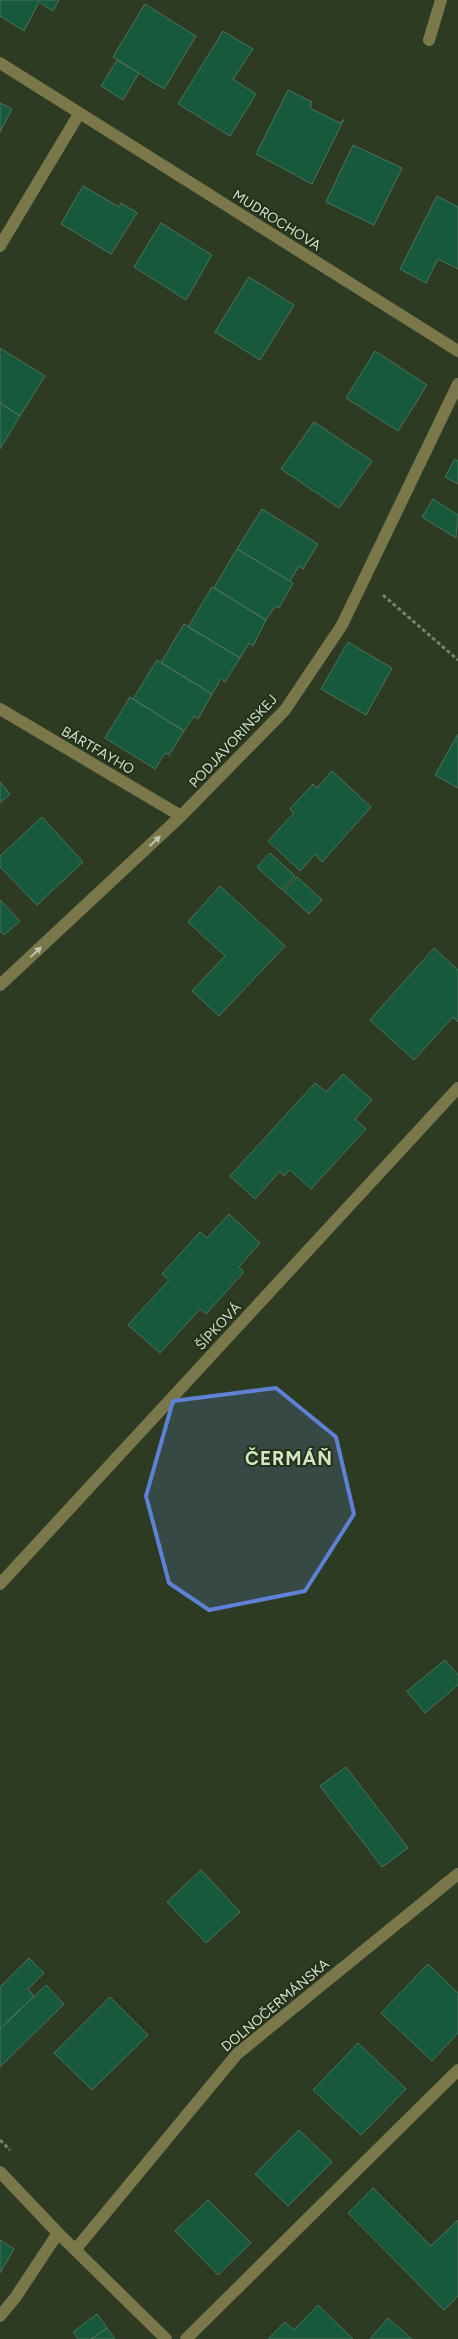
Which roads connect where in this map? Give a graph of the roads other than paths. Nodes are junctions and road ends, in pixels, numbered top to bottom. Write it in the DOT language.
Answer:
graph roads {
  1 [pos="441,0"];
  2 [pos="429,40"];
  3 [pos="0,63"];
  4 [pos="79,114"];
  5 [pos="0,246"];
  6 [pos="458,351"];
  7 [pos="458,384"];
  8 [pos="0,709"];
  9 [pos="181,816"];
  10 [pos="0,985"];
  11 [pos="458,1088"];
  12 [pos="0,1584"];
  13 [pos="458,1874"];
  14 [pos="458,2070"];
  15 [pos="0,2172"];
  16 [pos="58,2233"];
  17 [pos="75,2250"];
  18 [pos="0,2316"];
  19 [pos="166,2339"];
  20 [pos="186,2339"];
  1 -- 2 [label="street"];
  3 -- 4 [label="street, MUDROCHOVA"];
  4 -- 5 [label="street"];
  4 -- 6 [label="street, MUDROCHOVA"];
  7 -- 9 [label="street, PODJAVORINSKEJ"];
  8 -- 9 [label="street, BÁRTFAYHO"];
  10 -- 9 [label="street, PODJAVORINSKEJ, one-way"];
  11 -- 12 [label="street, ŠÍPKOVÁ"];
  13 -- 17 [label="street, DOLNOČERMÁNSKA"];
  14 -- 20 [label="street"];
  15 -- 16 [label="street"];
  16 -- 17 [label="street"];
  16 -- 18 [label="street"];
  17 -- 19 [label="street"];
}
